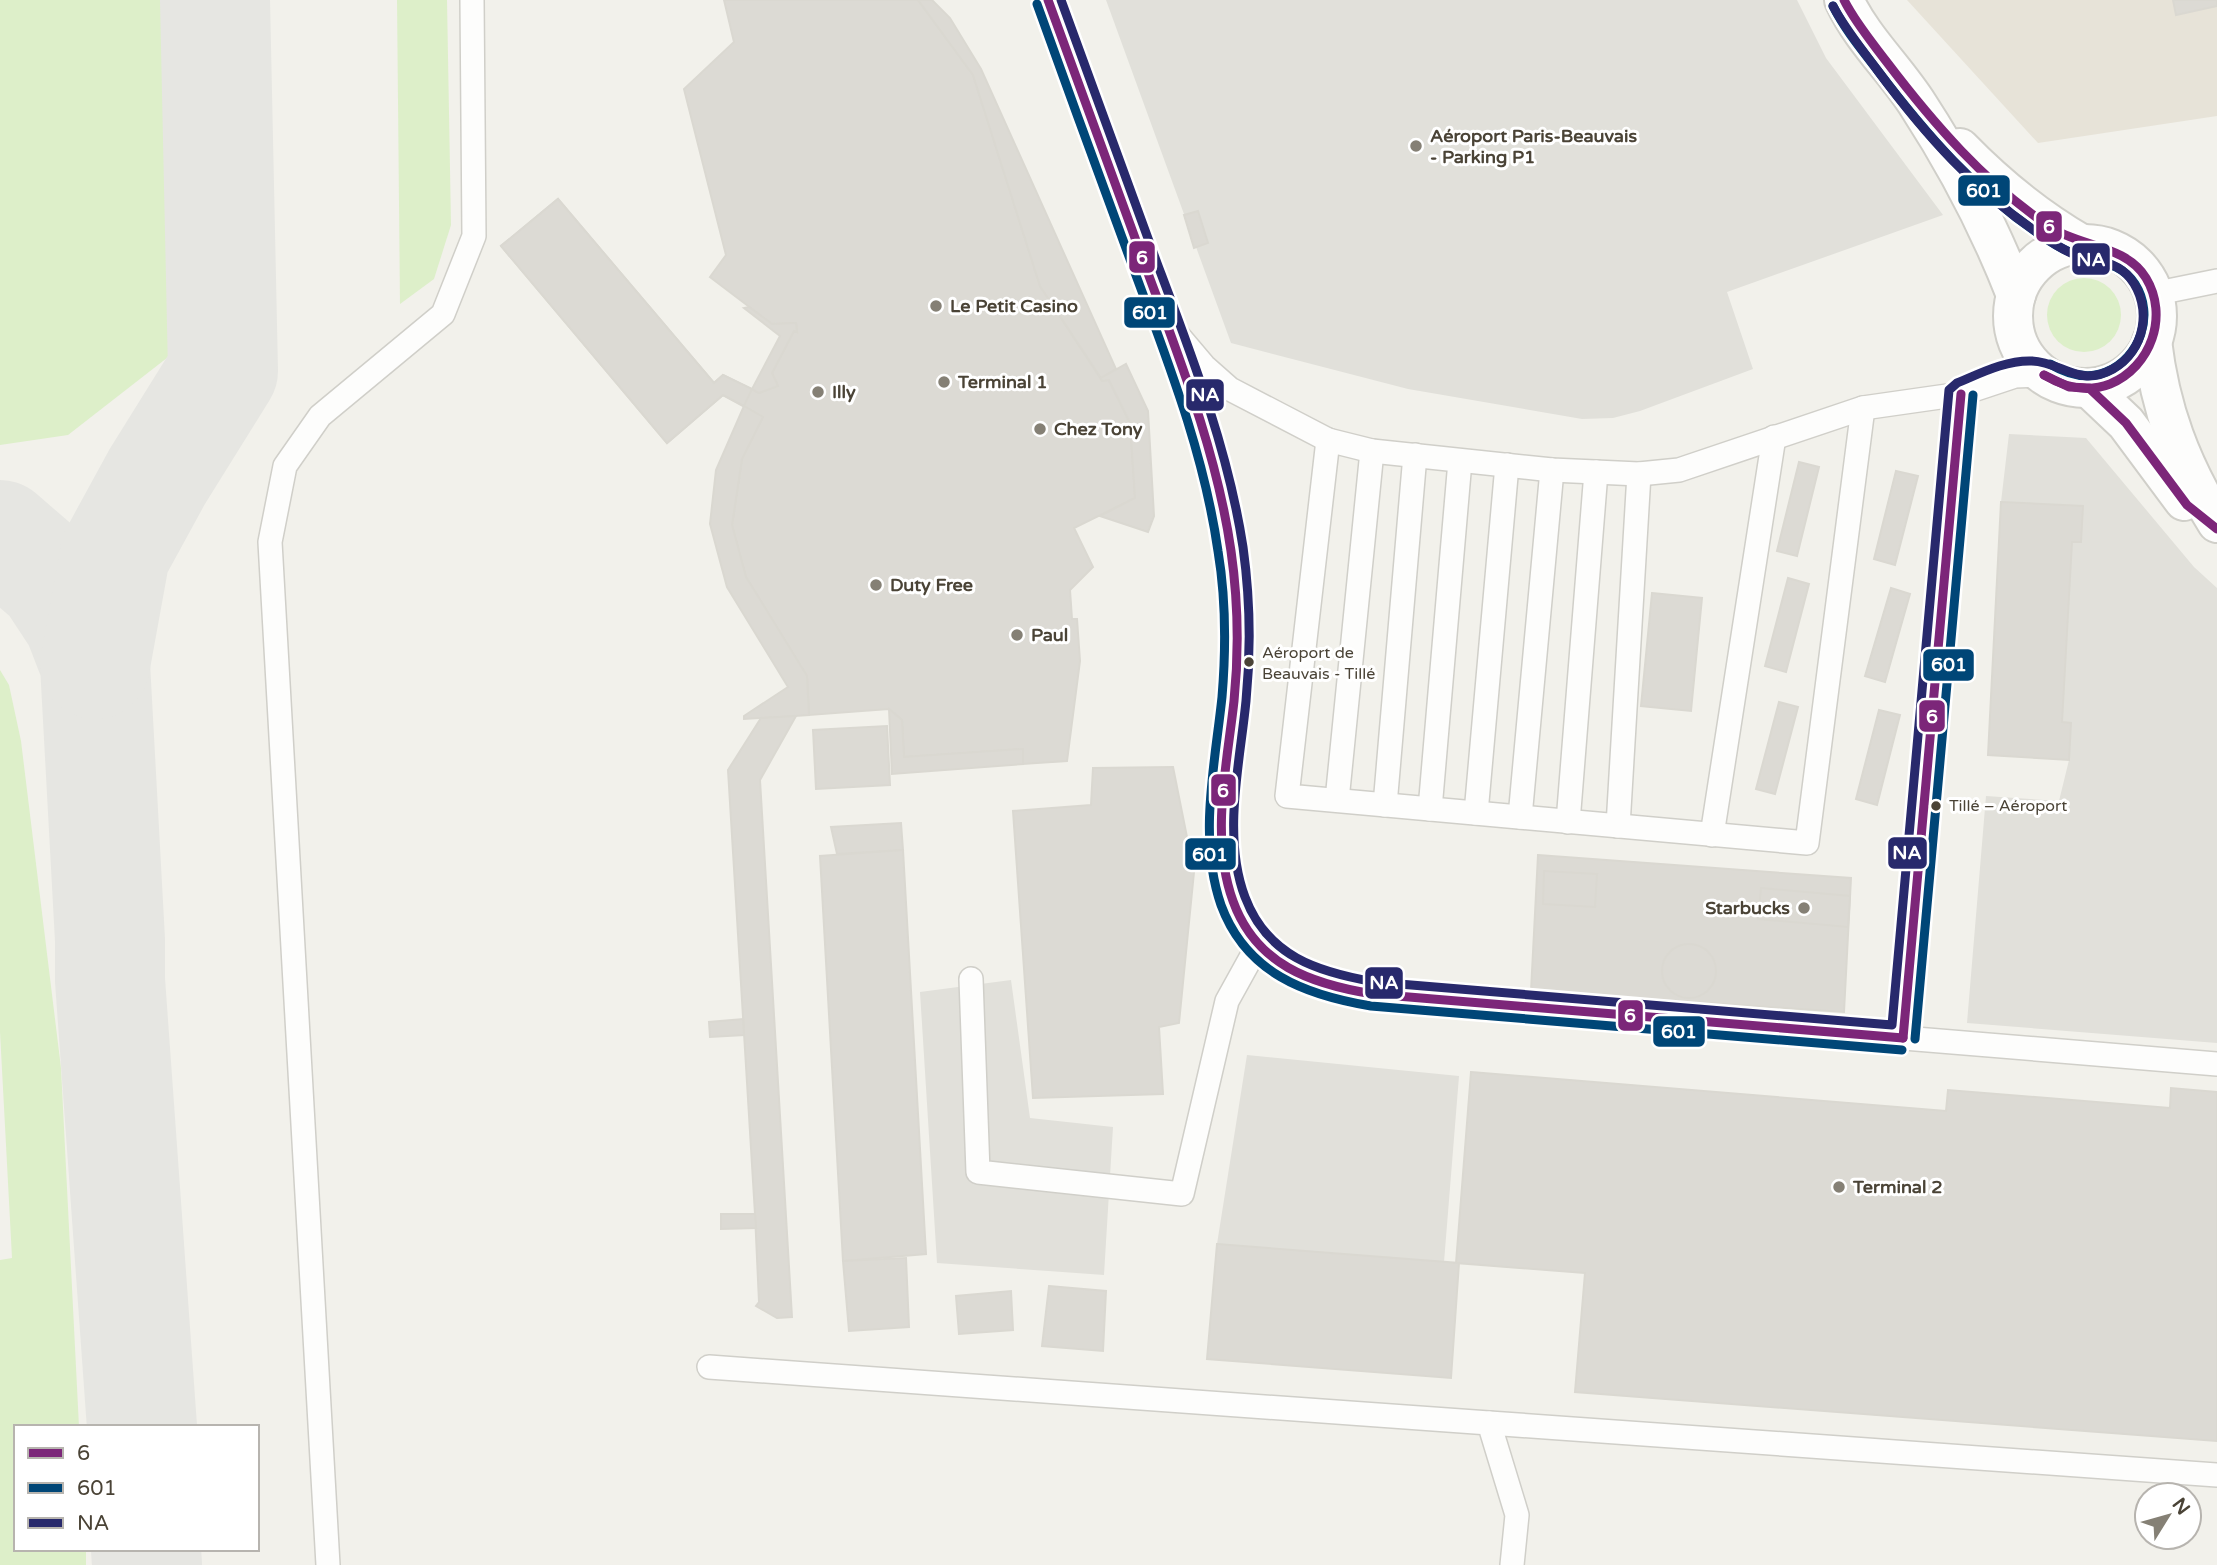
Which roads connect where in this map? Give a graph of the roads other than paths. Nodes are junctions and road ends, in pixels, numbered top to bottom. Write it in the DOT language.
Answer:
graph roads {
  1 [pos="472,0"];
  2 [pos="1048,0"];
  3 [pos="1844,0"];
  4 [pos="1917,104"];
  5 [pos="2083,245"];
  6 [pos="2217,281"];
  7 [pos="2153,293"];
  8 [pos="2016,295"];
  9 [pos="1161,306"];
  10 [pos="2152,341"];
  11 [pos="2044,375"];
  12 [pos="2089,388"];
  13 [pos="1961,394"];
  14 [pos="1863,408"];
  15 [pos="1774,437"];
  16 [pos="1328,440"];
  17 [pos="1372,451"];
  18 [pos="1415,455"];
  19 [pos="1460,461"];
  20 [pos="1507,465"];
  21 [pos="1552,470"];
  22 [pos="1596,472"];
  23 [pos="1639,474"];
  24 [pos="2217,523"];
  25 [pos="2217,529"];
  26 [pos="1337,800"];
  27 [pos="1385,805"];
  28 [pos="1430,809"];
  29 [pos="1476,813"];
  30 [pos="1520,817"];
  31 [pos="1568,822"];
  32 [pos="1618,826"];
  33 [pos="1712,835"];
  34 [pos="1258,945"];
  35 [pos="971,979"];
  36 [pos="1903,1038"];
  37 [pos="2217,1064"];
  38 [pos="709,1367"];
  39 [pos="1489,1423"];
  40 [pos="2217,1475"];
  41 [pos="328,1565"];
  42 [pos="1512,1565"];
  1 -- 41 [label="lane"];
  2 -- 9 [label="lane"];
  3 -- 4 [label="street"];
  4 -- 5 [label="street"];
  4 -- 8 [label="street"];
  5 -- 7 [label="street"];
  5 -- 8 [label="street"];
  6 -- 7 [label="lane"];
  7 -- 10 [label="street"];
  8 -- 11 [label="street"];
  9 -- 16 [label="lane"];
  9 -- 34 [label="lane"];
  10 -- 12 [label="street"];
  10 -- 24 [label="street"];
  11 -- 12 [label="street"];
  11 -- 13 [label="lane"];
  12 -- 25 [label="street"];
  13 -- 14 [label="lane"];
  13 -- 36 [label="lane"];
  14 -- 15 [label="lane"];
  14 -- 33 [label="lane"];
  15 -- 23 [label="lane"];
  15 -- 33 [label="lane"];
  16 -- 17 [label="lane"];
  16 -- 26 [label="lane"];
  17 -- 18 [label="lane"];
  17 -- 26 [label="lane"];
  18 -- 19 [label="lane"];
  18 -- 27 [label="lane"];
  19 -- 20 [label="lane"];
  19 -- 28 [label="lane"];
  20 -- 21 [label="lane"];
  20 -- 29 [label="lane"];
  21 -- 22 [label="lane"];
  21 -- 30 [label="lane"];
  22 -- 23 [label="lane"];
  22 -- 31 [label="lane"];
  23 -- 32 [label="lane"];
  26 -- 27 [label="lane"];
  27 -- 28 [label="lane"];
  28 -- 29 [label="lane"];
  29 -- 30 [label="lane"];
  30 -- 31 [label="lane"];
  31 -- 32 [label="lane"];
  32 -- 33 [label="lane"];
  34 -- 35 [label="lane"];
  34 -- 36 [label="lane"];
  36 -- 37 [label="lane"];
  38 -- 39 [label="lane"];
  39 -- 40 [label="lane"];
  39 -- 42 [label="lane"];
}
